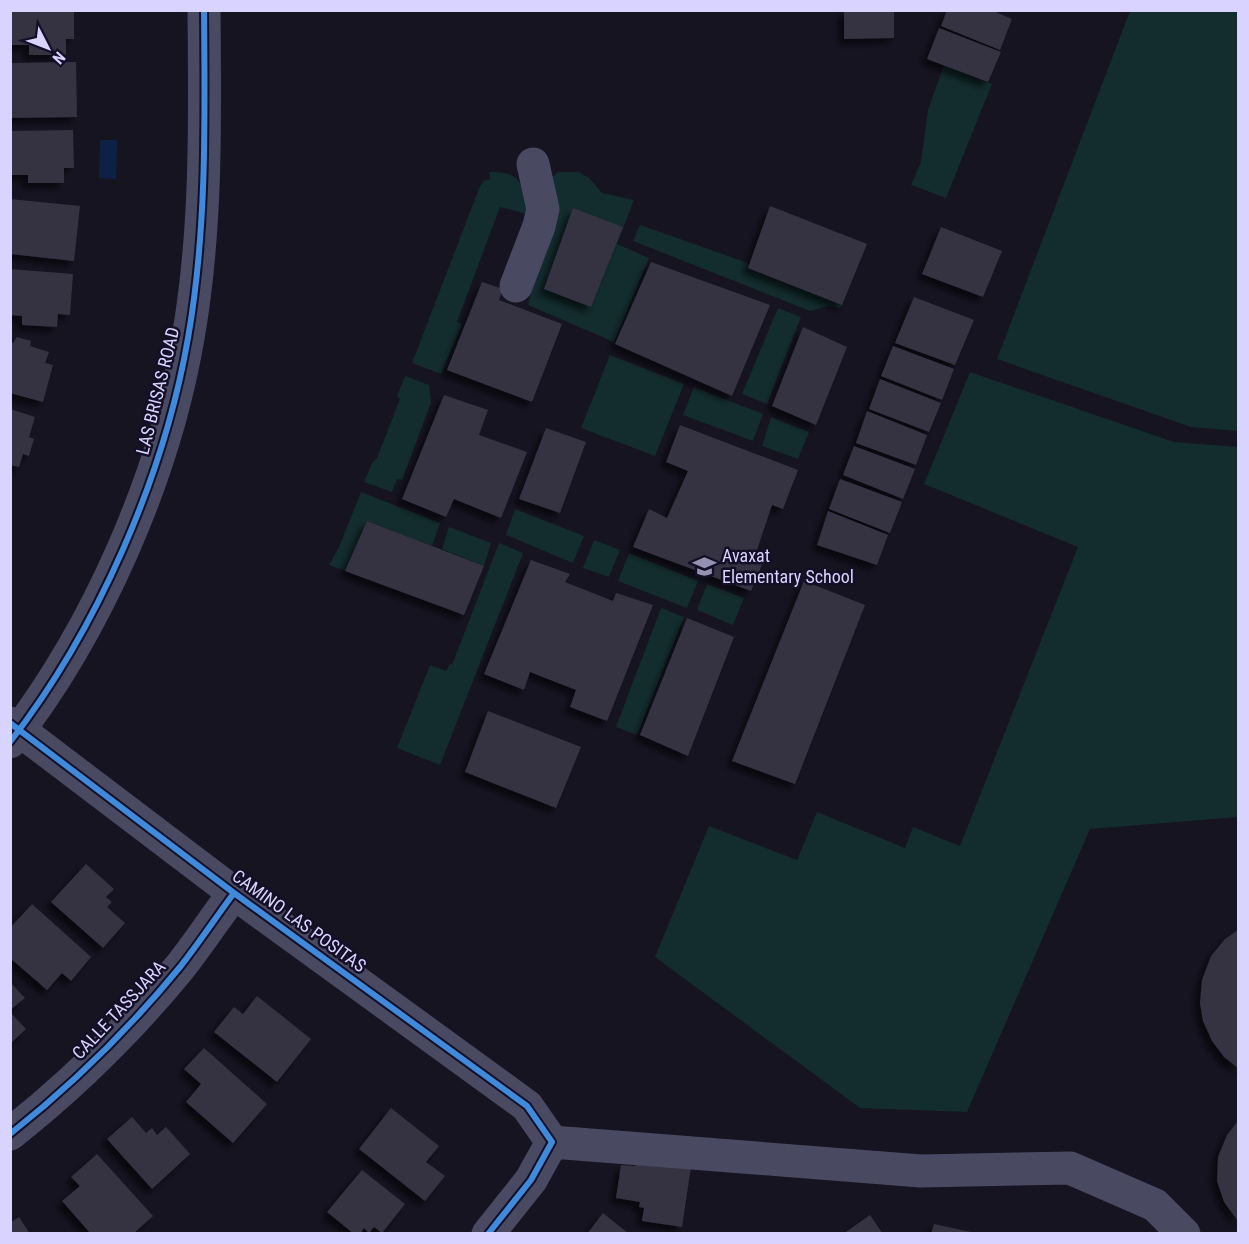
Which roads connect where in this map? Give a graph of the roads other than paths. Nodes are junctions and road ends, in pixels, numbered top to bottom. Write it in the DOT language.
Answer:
graph roads {
  1 [pos="204,10"];
  2 [pos="533,164"];
  3 [pos="516,286"];
  4 [pos="14,732"];
  5 [pos="234,893"];
  6 [pos="10,1134"];
  7 [pos="552,1142"];
  8 [pos="488,1233"];
  9 [pos="1184,1233"];
  1 -- 4 [label="street, LAS BRISAS ROAD"];
  2 -- 3 [label="street"];
  4 -- 5 [label="street, CAMINO LAS POSITAS"];
  5 -- 6 [label="street, CALLE TASSJARA"];
  5 -- 7 [label="street, CAMINO LAS POSITAS"];
  7 -- 8 [label="street"];
  7 -- 9 [label="street"];
}
